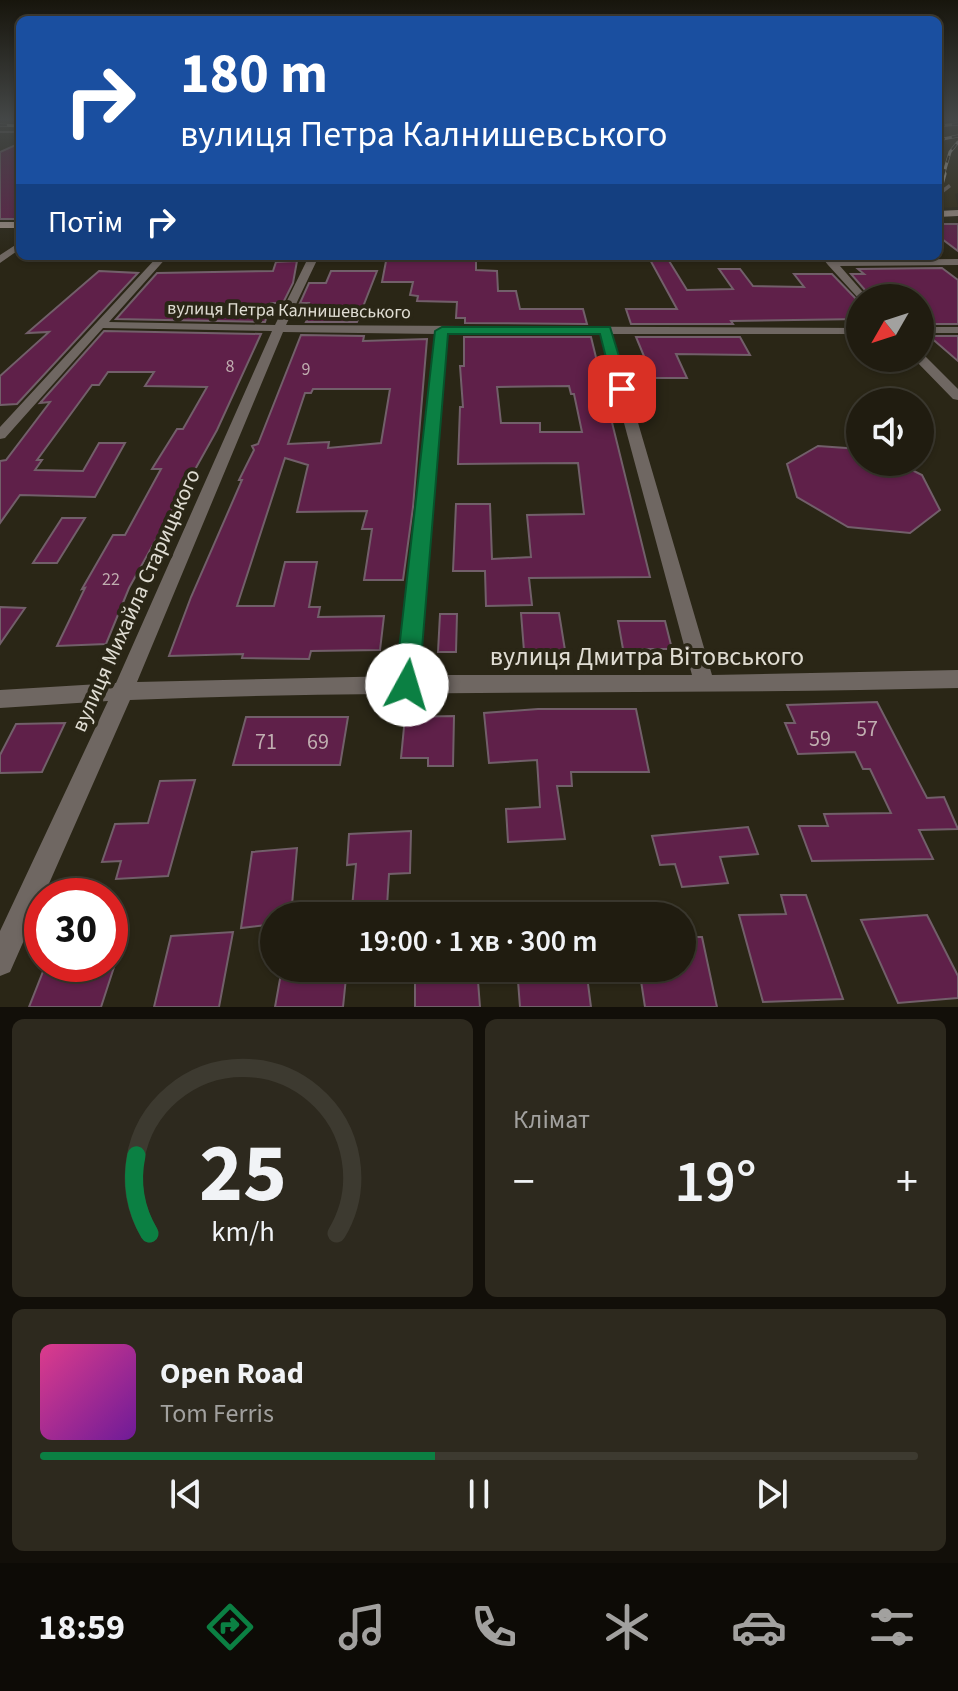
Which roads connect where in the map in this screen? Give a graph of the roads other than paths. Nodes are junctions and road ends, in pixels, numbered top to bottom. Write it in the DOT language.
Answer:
graph roads {
  1 [pos="949,186"];
  2 [pos="942,192"];
  3 [pos="159,260"];
  4 [pos="312,260"];
  5 [pos="828,260"];
  6 [pos="958,262"];
  7 [pos="850,284"];
  8 [pos="101,325"];
  9 [pos="279,328"];
  10 [pos="605,330"];
  11 [pos="934,330"];
  12 [pos="958,330"];
  13 [pos="442,331"];
  14 [pos="846,331"];
  15 [pos="934,372"];
  16 [pos="958,396"];
  17 [pos="0,435"];
  18 [pos="958,679"];
  19 [pos="407,685"];
  20 [pos="705,685"];
  21 [pos="124,689"];
  22 [pos="0,699"];
  23 [pos="0,962"];
  1 -- 2 [label="lane"];
  3 -- 8 [label="street"];
  4 -- 9 [label="street, вулиця Михайла Старицького"];
  5 -- 6 [label="street"];
  5 -- 7 [label="street"];
  8 -- 9 [label="street, вулиця Петра Калнишевського"];
  8 -- 17 [label="street"];
  9 -- 13 [label="street, вулиця Петра Калнишевського"];
  9 -- 21 [label="street, вулиця Михайла Старицького"];
  10 -- 13 [label="street, вулиця Петра Калнишевського"];
  10 -- 14 [label="street, вулиця Петра Калнишевського"];
  10 -- 20 [label="street"];
  11 -- 12 [label="street"];
  13 -- 19 [label="street"];
  15 -- 16 [label="street"];
  18 -- 20 [label="street, вулиця Дмитра Вітовського"];
  19 -- 20 [label="street, вулиця Дмитра Вітовського"];
  19 -- 21 [label="street, вулиця Дмитра Вітовського"];
  21 -- 22 [label="street, вулиця Дмитра Вітовського"];
  21 -- 23 [label="street, вулиця Михайла Старицького"];
}
